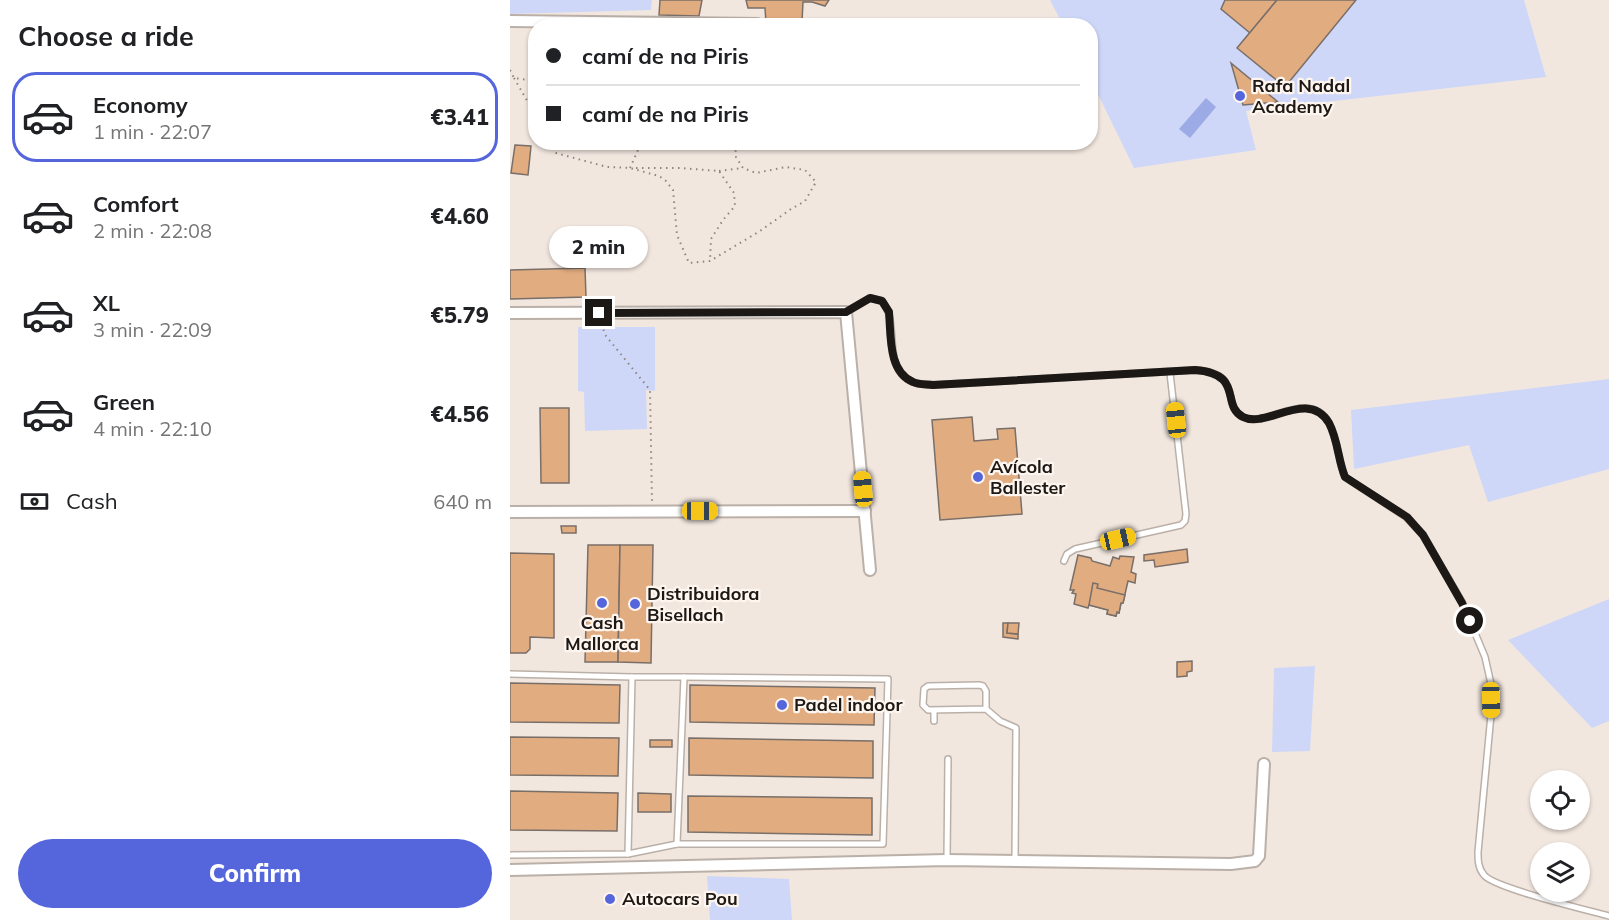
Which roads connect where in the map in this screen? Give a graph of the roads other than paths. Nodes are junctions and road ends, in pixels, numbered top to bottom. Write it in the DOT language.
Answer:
graph roads {
  1 [pos="510,21"];
  2 [pos="528,21"];
  3 [pos="846,312"];
  4 [pos="510,313"];
  5 [pos="1170,373"];
  6 [pos="865,511"];
  7 [pos="510,512"];
  8 [pos="1064,561"];
  9 [pos="870,570"];
  10 [pos="510,674"];
  11 [pos="632,677"];
  12 [pos="684,677"];
  13 [pos="986,709"];
  14 [pos="934,711"];
  15 [pos="934,721"];
  16 [pos="948,759"];
  17 [pos="1264,764"];
  18 [pos="677,844"];
  19 [pos="628,854"];
  20 [pos="510,855"];
  21 [pos="947,860"];
  22 [pos="1015,861"];
  23 [pos="510,870"];
  24 [pos="1609,916"];
  1 -- 2 [label="street"];
  3 -- 4 [label="street"];
  3 -- 5 [label="lane"];
  3 -- 6 [label="street"];
  5 -- 8 [label="lane"];
  5 -- 24 [label="lane"];
  6 -- 7 [label="street"];
  6 -- 9 [label="street"];
  10 -- 11 [label="lane"];
  11 -- 12 [label="lane"];
  11 -- 19 [label="lane"];
  12 -- 18 [label="lane"];
  12 -- 18 [label="lane"];
  13 -- 14 [label="lane"];
  13 -- 14 [label="lane"];
  13 -- 22 [label="lane"];
  14 -- 15 [label="lane"];
  16 -- 21 [label="lane"];
  17 -- 22 [label="street"];
  18 -- 19 [label="lane"];
  19 -- 20 [label="lane"];
  21 -- 22 [label="street"];
  21 -- 23 [label="street"];
}
